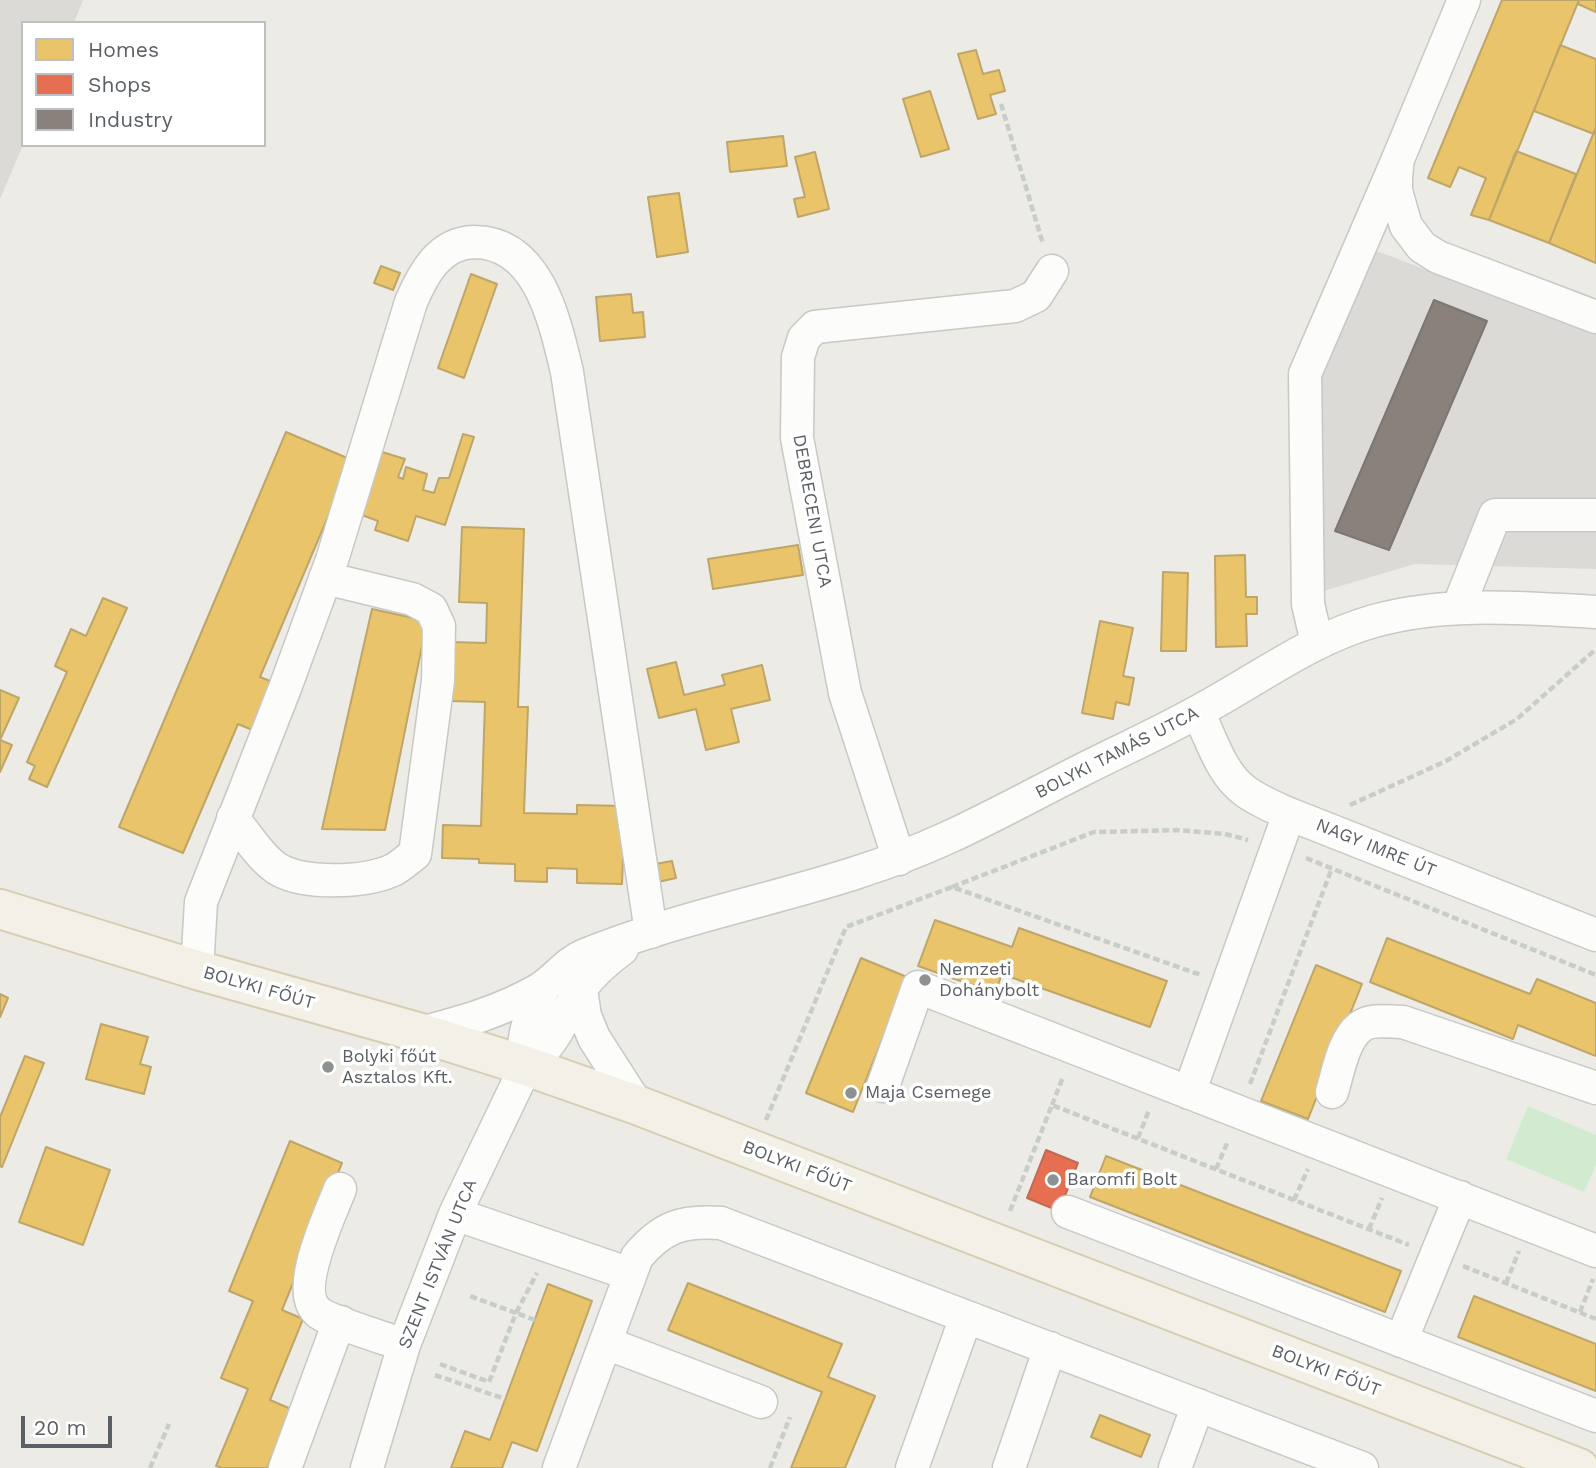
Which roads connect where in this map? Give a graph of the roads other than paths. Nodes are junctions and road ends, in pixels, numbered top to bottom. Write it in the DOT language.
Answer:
graph roads {
  1 [pos="1464,0"];
  2 [pos="1398,159"];
  3 [pos="1052,271"];
  4 [pos="1596,317"];
  5 [pos="1596,515"];
  6 [pos="325,578"];
  7 [pos="1458,608"];
  8 [pos="1596,612"];
  9 [pos="1317,643"];
  10 [pos="1198,712"];
  11 [pos="233,818"];
  12 [pos="1300,818"];
  13 [pos="899,859"];
  14 [pos="0,909"];
  15 [pos="645,934"];
  16 [pos="1596,935"];
  17 [pos="197,970"];
  18 [pos="544,987"];
  19 [pos="581,989"];
  20 [pos="421,1033"];
  21 [pos="526,1066"];
  22 [pos="883,1086"];
  23 [pos="1596,1088"];
  24 [pos="1332,1092"];
  25 [pos="1189,1093"];
  26 [pos="637,1105"];
  27 [pos="340,1189"];
  28 [pos="1460,1197"];
  29 [pos="1068,1212"];
  30 [pos="454,1214"];
  31 [pos="1596,1251"];
  32 [pos="630,1274"];
  33 [pos="966,1317"];
  34 [pos="341,1322"];
  35 [pos="1401,1341"];
  36 [pos="606,1343"];
  37 [pos="404,1345"];
  38 [pos="1050,1348"];
  39 [pos="761,1402"];
  40 [pos="1198,1405"];
  41 [pos="1596,1416"];
  42 [pos="285,1468"];
  43 [pos="367,1468"];
  44 [pos="558,1468"];
  45 [pos="912,1468"];
  46 [pos="1009,1468"];
  47 [pos="1175,1468"];
  48 [pos="1362,1468"];
  49 [pos="1579,1468"];
  1 -- 2 [label="street"];
  2 -- 4 [label="street"];
  2 -- 9 [label="street"];
  3 -- 13 [label="street, DEBRECENI UTCA"];
  5 -- 7 [label="street"];
  6 -- 11 [label="street"];
  6 -- 11 [label="street"];
  6 -- 15 [label="street"];
  7 -- 8 [label="street, BOLYKI TAMÁS UTCA"];
  7 -- 9 [label="street, BOLYKI TAMÁS UTCA"];
  9 -- 10 [label="street, BOLYKI TAMÁS UTCA"];
  10 -- 12 [label="street, NAGY IMRE ÚT"];
  10 -- 13 [label="street, BOLYKI TAMÁS UTCA"];
  11 -- 17 [label="street"];
  12 -- 16 [label="street, NAGY IMRE ÚT"];
  12 -- 25 [label="street"];
  13 -- 15 [label="street, BOLYKI TAMÁS UTCA"];
  14 -- 17 [label="main road, BOLYKI FŐÚT"];
  15 -- 18 [label="street, BOLYKI TAMÁS UTCA"];
  15 -- 19 [label="street, BOLYKI TAMÁS UTCA"];
  17 -- 20 [label="main road, BOLYKI FŐÚT"];
  18 -- 20 [label="street, BOLYKI TAMÁS UTCA"];
  18 -- 21 [label="street, BOLYKI TAMÁS UTCA"];
  19 -- 21 [label="street, BOLYKI TAMÁS UTCA"];
  19 -- 26 [label="street"];
  20 -- 21 [label="main road, BOLYKI FŐÚT"];
  21 -- 26 [label="main road, BOLYKI FŐÚT"];
  21 -- 30 [label="street, SZENT ISTVÁN UTCA"];
  22 -- 25 [label="street"];
  23 -- 24 [label="street"];
  25 -- 28 [label="street"];
  26 -- 49 [label="main road, BOLYKI FŐÚT"];
  27 -- 34 [label="street"];
  28 -- 31 [label="street"];
  28 -- 35 [label="street"];
  29 -- 35 [label="street"];
  30 -- 32 [label="street"];
  30 -- 37 [label="street, SZENT ISTVÁN UTCA"];
  32 -- 33 [label="street"];
  32 -- 36 [label="street"];
  33 -- 38 [label="street"];
  33 -- 45 [label="street"];
  34 -- 37 [label="street"];
  34 -- 42 [label="street"];
  35 -- 41 [label="street"];
  36 -- 39 [label="street"];
  36 -- 44 [label="street"];
  37 -- 43 [label="street, SZENT ISTVÁN UTCA"];
  38 -- 40 [label="street"];
  38 -- 46 [label="street"];
  40 -- 47 [label="street"];
  40 -- 48 [label="street"];
}
